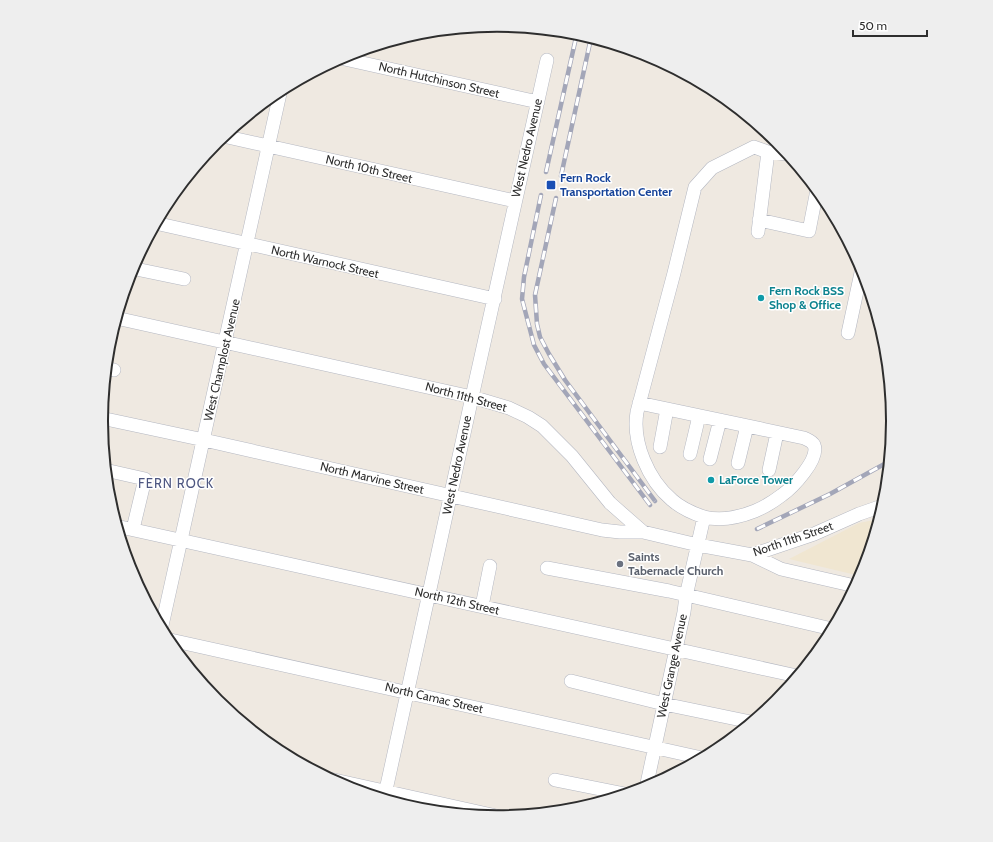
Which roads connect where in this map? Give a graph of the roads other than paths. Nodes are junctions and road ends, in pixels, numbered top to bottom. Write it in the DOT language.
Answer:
graph roads {
  1 [pos="547,60"];
  2 [pos="352,61"];
  3 [pos="279,99"];
  4 [pos="538,102"];
  5 [pos="230,138"];
  6 [pos="269,146"];
  7 [pos="768,152"];
  8 [pos="778,153"];
  9 [pos="815,198"];
  10 [pos="515,201"];
  11 [pos="161,224"];
  12 [pos="248,244"];
  13 [pos="138,269"];
  14 [pos="184,279"];
  15 [pos="859,281"];
  16 [pos="495,299"];
  17 [pos="121,319"];
  18 [pos="848,333"];
  19 [pos="226,342"];
  20 [pos="472,397"];
  21 [pos="639,403"];
  22 [pos="667,409"];
  23 [pos="699,416"];
  24 [pos="108,419"];
  25 [pos="720,420"];
  26 [pos="747,426"];
  27 [pos="777,433"];
  28 [pos="204,440"];
  29 [pos="660,447"];
  30 [pos="690,454"];
  31 [pos="710,459"];
  32 [pos="738,463"];
  33 [pos="769,470"];
  34 [pos="111,471"];
  35 [pos="451,495"];
  36 [pos="875,508"];
  37 [pos="704,517"];
  38 [pos="123,528"];
  39 [pos="133,529"];
  40 [pos="643,532"];
  41 [pos="181,539"];
  42 [pos="698,545"];
  43 [pos="752,555"];
  44 [pos="490,566"];
  45 [pos="547,568"];
  46 [pos="849,585"];
  47 [pos="429,594"];
  48 [pos="686,596"];
  49 [pos="482,606"];
  50 [pos="163,620"];
  51 [pos="826,628"];
  52 [pos="176,641"];
  53 [pos="676,649"];
  54 [pos="791,675"];
  55 [pos="571,681"];
  56 [pos="408,692"];
  57 [pos="664,704"];
  58 [pos="744,721"];
  59 [pos="654,747"];
  60 [pos="694,756"];
  61 [pos="648,779"];
  62 [pos="555,780"];
  63 [pos="614,792"];
  64 [pos="385,794"];
  65 [pos="398,798"];
  66 [pos="449,807"];
  1 -- 4 [label="street, West Nedro Avenue"];
  2 -- 4 [label="street, North Hutchinson Street"];
  3 -- 6 [label="street, West Champlost Avenue"];
  4 -- 10 [label="street, West Nedro Avenue"];
  5 -- 6 [label="street, North 10th Street"];
  6 -- 10 [label="street, North 10th Street"];
  6 -- 12 [label="street, West Champlost Avenue"];
  7 -- 8 [label="street"];
  7 -- 9 [label="street"];
  7 -- 21 [label="street"];
  10 -- 16 [label="street, West Nedro Avenue"];
  11 -- 12 [label="street, North Warnock Street"];
  12 -- 16 [label="street, North Warnock Street"];
  12 -- 19 [label="street, West Champlost Avenue"];
  13 -- 14 [label="street"];
  15 -- 18 [label="street"];
  16 -- 20 [label="street, West Nedro Avenue"];
  17 -- 19 [label="street, North 11th Street"];
  19 -- 20 [label="street, North 11th Street"];
  19 -- 28 [label="street, West Champlost Avenue"];
  20 -- 35 [label="street, West Nedro Avenue"];
  20 -- 40 [label="street, North 11th Street"];
  21 -- 22 [label="street"];
  21 -- 37 [label="street"];
  22 -- 23 [label="street"];
  22 -- 29 [label="street"];
  23 -- 25 [label="street"];
  23 -- 30 [label="street"];
  24 -- 28 [label="street, North Marvine Street"];
  25 -- 26 [label="street"];
  25 -- 31 [label="street"];
  26 -- 27 [label="street"];
  26 -- 32 [label="street"];
  27 -- 33 [label="street"];
  27 -- 37 [label="street"];
  28 -- 35 [label="street, North Marvine Street"];
  28 -- 41 [label="street, West Champlost Avenue"];
  34 -- 39 [label="street"];
  35 -- 40 [label="street, North Marvine Street"];
  35 -- 47 [label="street, West Nedro Avenue"];
  36 -- 43 [label="street, North 11th Street"];
  37 -- 42 [label="street, West Grange Avenue"];
  38 -- 39 [label="street, North 12th Street"];
  39 -- 41 [label="street, North 12th Street"];
  40 -- 42 [label="street, North 11th Street"];
  41 -- 47 [label="street, North 12th Street"];
  41 -- 50 [label="street, West Champlost Avenue"];
  42 -- 43 [label="street, North 11th Street"];
  42 -- 48 [label="street, West Grange Avenue"];
  43 -- 46 [label="street"];
  44 -- 49 [label="street"];
  45 -- 48 [label="street"];
  47 -- 49 [label="street, North 12th Street"];
  47 -- 56 [label="street, West Nedro Avenue"];
  48 -- 51 [label="street"];
  48 -- 53 [label="street, West Grange Avenue"];
  49 -- 53 [label="street, North 12th Street"];
  52 -- 56 [label="street, North Camac Street"];
  53 -- 54 [label="street, North 12th Street"];
  53 -- 57 [label="street, West Grange Avenue"];
  55 -- 57 [label="street"];
  56 -- 59 [label="street, North Camac Street"];
  56 -- 64 [label="street, West Nedro Avenue"];
  57 -- 58 [label="street"];
  57 -- 59 [label="street, West Grange Avenue"];
  59 -- 60 [label="street, North Camac Street"];
  59 -- 61 [label="street, West Grange Avenue"];
  62 -- 63 [label="street"];
  65 -- 66 [label="street"];
}
